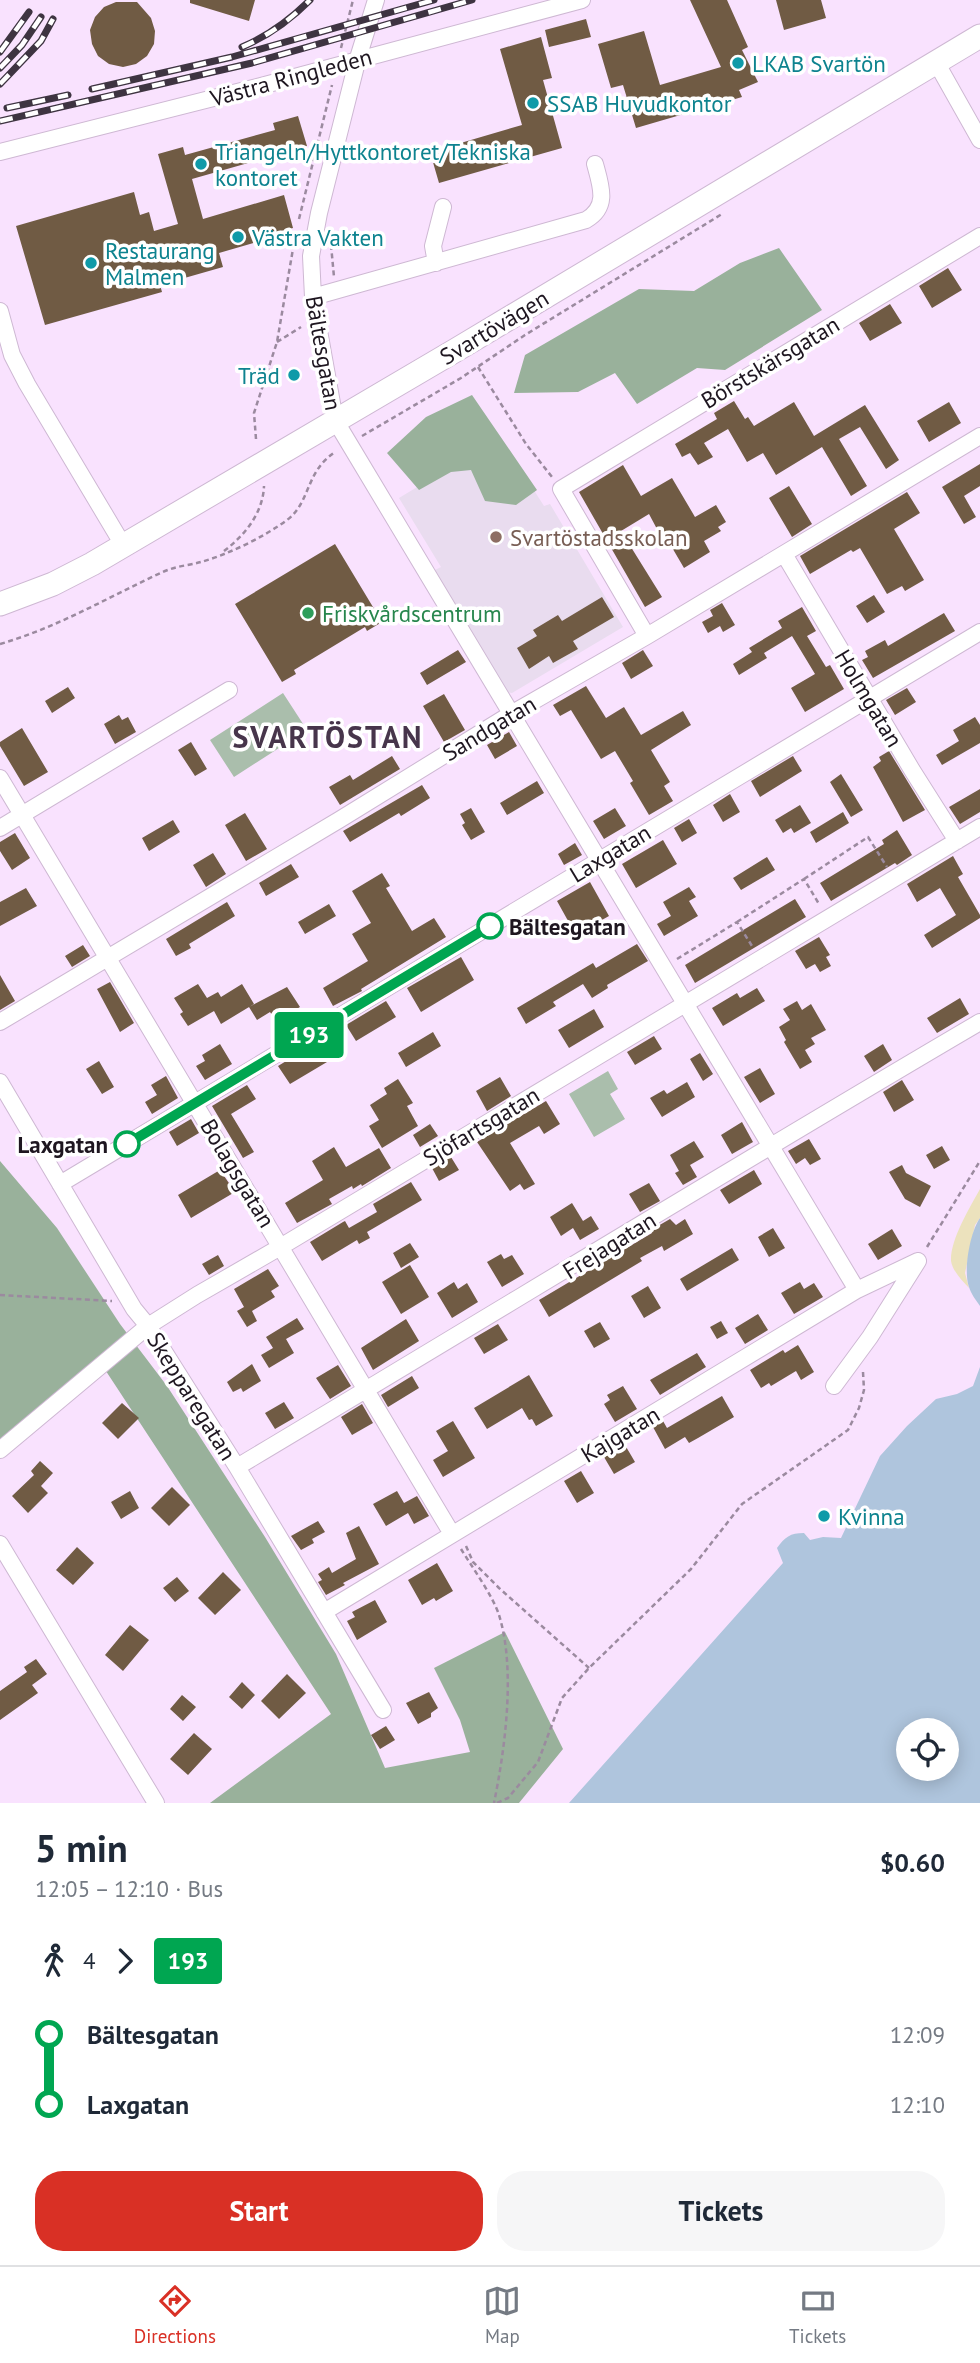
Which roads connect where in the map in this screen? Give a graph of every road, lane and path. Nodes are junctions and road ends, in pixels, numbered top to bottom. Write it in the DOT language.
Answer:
graph roads {
  1 [pos="353,0"];
  2 [pos="376,0"];
  3 [pos="582,0"];
  4 [pos="980,36"];
  5 [pos="340,51"];
  6 [pos="358,58"];
  7 [pos="936,62"];
  8 [pos="334,77"];
  9 [pos="980,140"];
  10 [pos="0,152"];
  11 [pos="596,164"];
  12 [pos="443,207"];
  13 [pos="724,212"];
  14 [pos="299,219"];
  15 [pos="980,236"];
  16 [pos="313,238"];
  17 [pos="436,263"];
  18 [pos="336,290"];
  19 [pos="313,297"];
  20 [pos="0,311"];
  21 [pos="318,324"];
  22 [pos="277,342"];
  23 [pos="478,367"];
  24 [pos="335,420"];
  25 [pos="980,436"];
  26 [pos="256,439"];
  27 [pos="349,444"];
  28 [pos="264,486"];
  29 [pos="561,489"];
  30 [pos="123,545"];
  31 [pos="784,554"];
  32 [pos="215,556"];
  33 [pos="0,604"];
  34 [pos="980,632"];
  35 [pos="647,636"];
  36 [pos="0,644"];
  37 [pos="229,690"];
  38 [pos="869,697"];
  39 [pos="511,714"];
  40 [pos="0,778"];
  41 [pos="22,815"];
  42 [pos="980,827"];
  43 [pos="0,828"];
  44 [pos="957,841"];
  45 [pos="599,860"];
  46 [pos="889,871"];
  47 [pos="804,879"];
  48 [pos="823,910"];
  49 [pos="737,922"];
  50 [pos="755,951"];
  51 [pos="107,959"];
  52 [pos="671,962"];
  53 [pos="685,1005"];
  54 [pos="0,1022"];
  55 [pos="980,1022"];
  56 [pos="0,1082"];
  57 [pos="195,1102"];
  58 [pos="771,1145"];
  59 [pos="980,1161"];
  60 [pos="60,1184"];
  61 [pos="282,1246"];
  62 [pos="918,1261"];
  63 [pos="857,1290"];
  64 [pos="0,1295"];
  65 [pos="129,1302"];
  66 [pos="148,1326"];
  67 [pos="859,1353"];
  68 [pos="834,1386"];
  69 [pos="368,1390"];
  70 [pos="0,1450"];
  71 [pos="237,1467"];
  72 [pos="458,1538"];
  73 [pos="0,1544"];
  74 [pos="324,1612"];
  75 [pos="589,1668"];
  76 [pos="383,1710"];
  77 [pos="156,1803"];
  78 [pos="495,1803"];
  1 -- 5 [label="path"];
  2 -- 6 [label="street, Bältesgatan"];
  3 -- 6 [label="street, Västra Ringleden"];
  4 -- 7 [label="main road, Svartövägen"];
  6 -- 10 [label="street, Västra Ringleden"];
  6 -- 16 [label="street, Bältesgatan"];
  7 -- 9 [label="street"];
  7 -- 24 [label="main road, Svartövägen"];
  8 -- 14 [label="path"];
  11 -- 17 [label="street"];
  12 -- 17 [label="street"];
  13 -- 23 [label="path"];
  15 -- 29 [label="street, Börstskärsgatan"];
  16 -- 18 [label="path"];
  16 -- 19 [label="street, Bältesgatan"];
  16 -- 22 [label="path"];
  17 -- 18 [label="street"];
  18 -- 19 [label="street"];
  19 -- 21 [label="street, Bältesgatan"];
  20 -- 30 [label="street"];
  21 -- 22 [label="path"];
  21 -- 24 [label="street, Bältesgatan"];
  22 -- 26 [label="path"];
  23 -- 27 [label="path"];
  23 -- 29 [label="path"];
  24 -- 27 [label="street, Bältesgatan"];
  24 -- 30 [label="main road, Svartövägen"];
  25 -- 31 [label="street, Sandgatan"];
  27 -- 32 [label="path"];
  27 -- 39 [label="street, Bältesgatan"];
  28 -- 32 [label="path"];
  29 -- 35 [label="street"];
  30 -- 33 [label="main road, Svartövägen"];
  31 -- 35 [label="street, Sandgatan"];
  31 -- 38 [label="street, Holmgatan"];
  32 -- 36 [label="path"];
  34 -- 38 [label="street, Laxgatan"];
  35 -- 39 [label="street, Sandgatan"];
  37 -- 41 [label="street"];
  38 -- 44 [label="street, Holmgatan"];
  38 -- 45 [label="street, Laxgatan"];
  39 -- 45 [label="street, Bältesgatan"];
  39 -- 51 [label="street, Sandgatan"];
  40 -- 41 [label="street, Bolagsgatan"];
  41 -- 43 [label="street"];
  41 -- 51 [label="street, Bolagsgatan"];
  42 -- 44 [label="street, Sjöfartsgatan"];
  44 -- 53 [label="street, Sjöfartsgatan"];
  45 -- 53 [label="street, Bältesgatan"];
  45 -- 57 [label="street, Laxgatan"];
  46 -- 47 [label="path"];
  47 -- 48 [label="path"];
  47 -- 49 [label="path"];
  49 -- 50 [label="path"];
  49 -- 52 [label="path"];
  51 -- 54 [label="street, Sandgatan"];
  51 -- 57 [label="street, Bolagsgatan"];
  53 -- 58 [label="street, Bältesgatan"];
  53 -- 61 [label="street, Sjöfartsgatan"];
  55 -- 58 [label="street, Frejagatan"];
  56 -- 60 [label="street, Skepparegatan"];
  57 -- 60 [label="street, Laxgatan"];
  57 -- 61 [label="street, Bolagsgatan"];
  58 -- 63 [label="street, Bältesgatan"];
  58 -- 69 [label="street, Frejagatan"];
  59 -- 62 [label="path"];
  60 -- 65 [label="street, Skepparegatan"];
  61 -- 66 [label="street, Sjöfartsgatan"];
  61 -- 69 [label="street, Bolagsgatan"];
  62 -- 63 [label="street, Kajgatan"];
  62 -- 67 [label="street"];
  63 -- 72 [label="street, Kajgatan"];
  64 -- 65 [label="path"];
  65 -- 66 [label="street, Skepparegatan"];
  66 -- 70 [label="street, Sjöfartsgatan"];
  66 -- 71 [label="street, Skepparegatan"];
  67 -- 68 [label="street"];
  67 -- 75 [label="path"];
  69 -- 71 [label="street, Frejagatan"];
  69 -- 72 [label="street, Bolagsgatan"];
  71 -- 74 [label="street, Skepparegatan"];
  72 -- 74 [label="street, Kajgatan"];
  72 -- 75 [label="path"];
  72 -- 78 [label="path"];
  73 -- 77 [label="street"];
  74 -- 76 [label="street, Skepparegatan"];
  75 -- 78 [label="path"];
}
